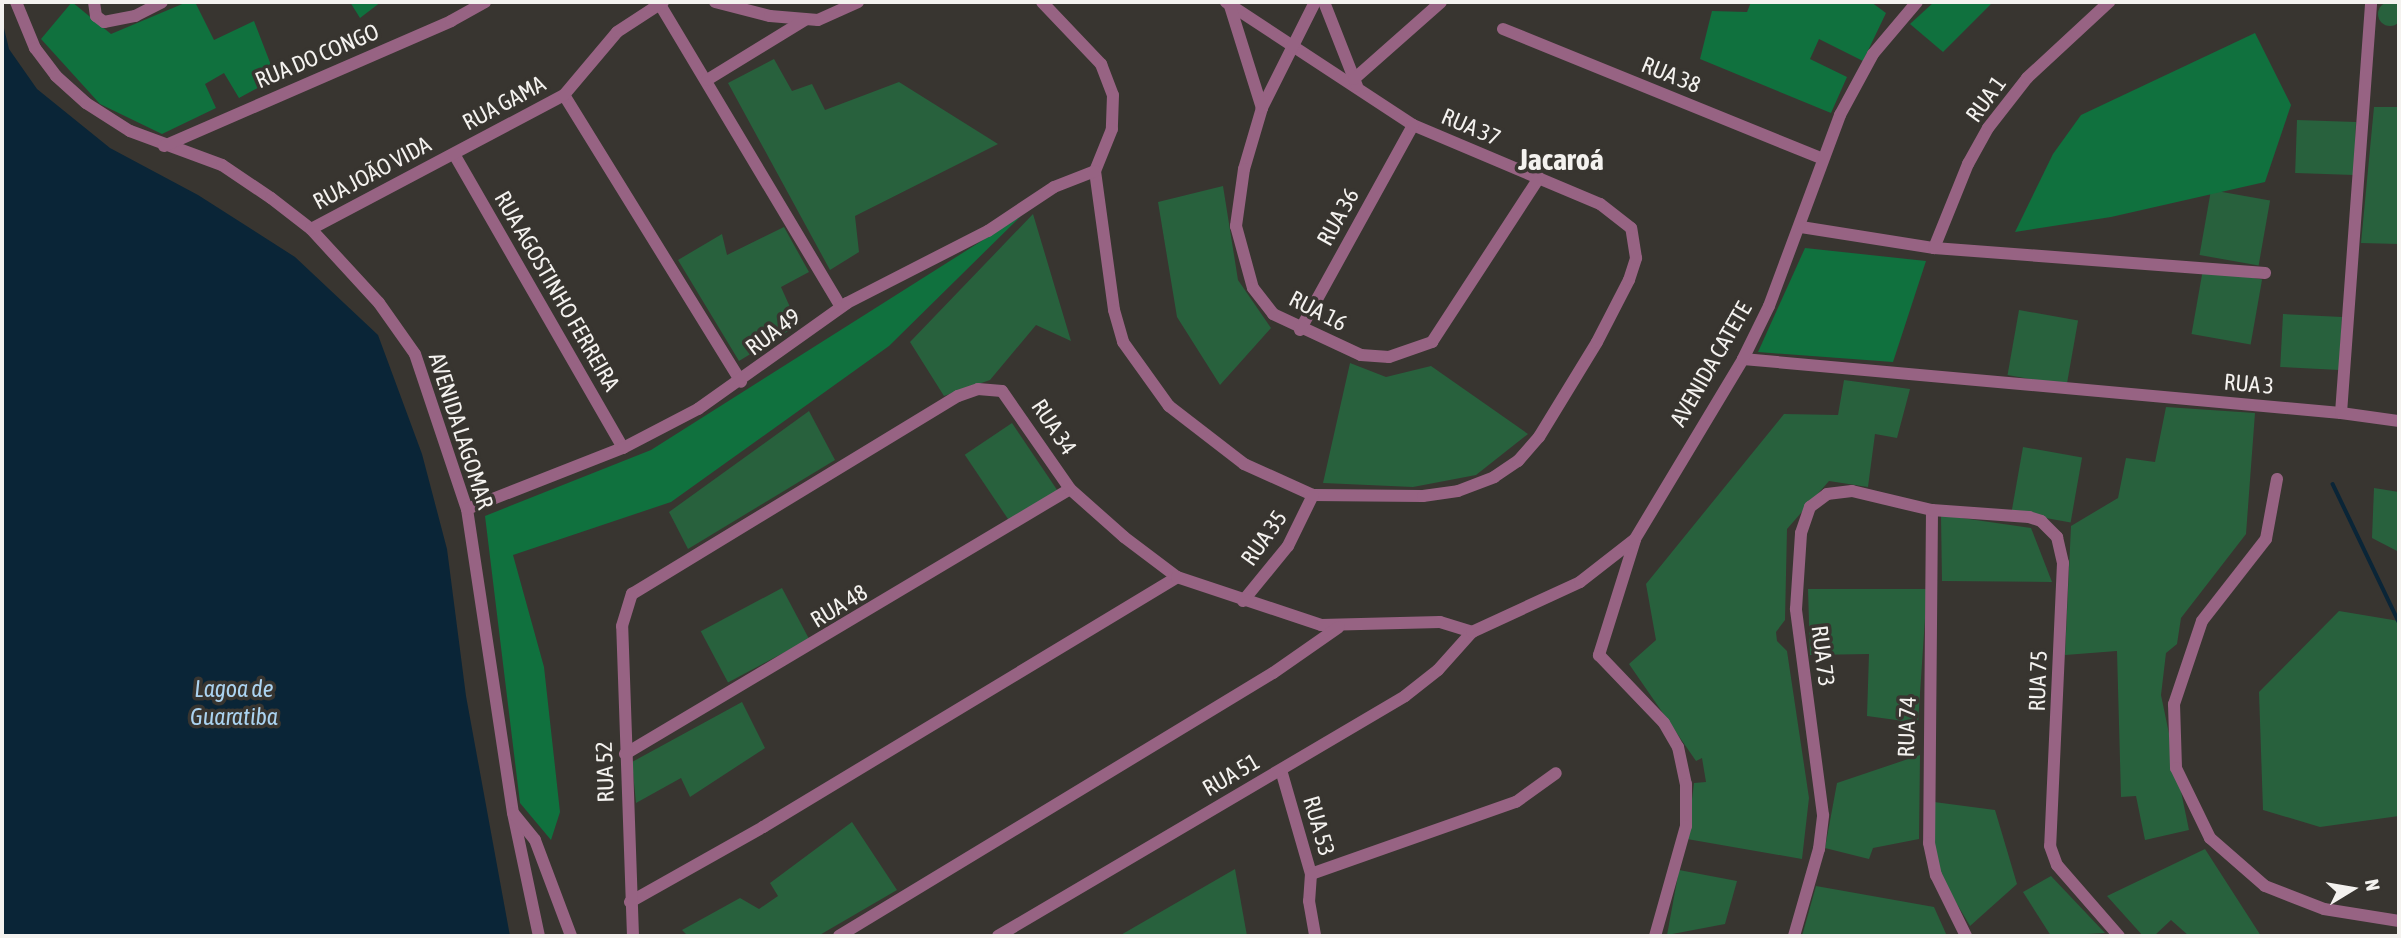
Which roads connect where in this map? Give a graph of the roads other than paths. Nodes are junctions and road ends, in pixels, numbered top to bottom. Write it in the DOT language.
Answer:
graph roads {
  1 [pos="16,2"];
  2 [pos="94,2"];
  3 [pos="162,2"];
  4 [pos="485,2"];
  5 [pos="715,2"];
  6 [pos="858,2"];
  7 [pos="1042,2"];
  8 [pos="1315,2"];
  9 [pos="1324,2"];
  10 [pos="1441,2"];
  11 [pos="1917,2"];
  12 [pos="2109,2"];
  13 [pos="2371,2"];
  14 [pos="661,3"];
  15 [pos="1228,4"];
  16 [pos="807,19"];
  17 [pos="1503,29"];
  18 [pos="1296,45"];
  19 [pos="707,80"];
  20 [pos="1357,85"];
  21 [pos="564,95"];
  22 [pos="1262,108"];
  23 [pos="1413,125"];
  24 [pos="164,146"];
  25 [pos="454,154"];
  26 [pos="1823,159"];
  27 [pos="1095,171"];
  28 [pos="1539,178"];
  29 [pos="1801,227"];
  30 [pos="311,229"];
  31 [pos="1934,248"];
  32 [pos="2265,273"];
  33 [pos="841,307"];
  34 [pos="1300,330"];
  35 [pos="1743,359"];
  36 [pos="741,382"];
  37 [pos="2341,413"];
  38 [pos="2399,421"];
  39 [pos="623,448"];
  40 [pos="2277,479"];
  41 [pos="1070,489"];
  42 [pos="1313,495"];
  43 [pos="467,509"];
  44 [pos="1932,510"];
  45 [pos="1635,539"];
  46 [pos="1177,577"];
  47 [pos="1243,601"];
  48 [pos="625,607"];
  49 [pos="1339,626"];
  50 [pos="1472,632"];
  51 [pos="625,754"];
  52 [pos="1281,770"];
  53 [pos="1556,773"];
  54 [pos="513,813"];
  55 [pos="1311,874"];
  56 [pos="631,902"];
  57 [pos="2399,921"];
  58 [pos="538,936"];
  59 [pos="571,936"];
  60 [pos="633,936"];
  61 [pos="839,936"];
  62 [pos="998,936"];
  63 [pos="1315,936"];
  64 [pos="1656,936"];
  65 [pos="1794,936"];
  66 [pos="1966,936"];
  67 [pos="2119,936"];
  1 -- 24 [label="street, AVENIDA LAGOMAR"];
  2 -- 3 [label="street"];
  4 -- 24 [label="street, RUA DO CONGO"];
  5 -- 16 [label="street"];
  6 -- 16 [label="street"];
  7 -- 27 [label="street"];
  8 -- 18 [label="street, RUA 16"];
  9 -- 20 [label="street"];
  10 -- 20 [label="street"];
  11 -- 26 [label="street, AVENIDA CATETE"];
  12 -- 31 [label="street, RUA 1"];
  13 -- 37 [label="street"];
  14 -- 19 [label="street"];
  14 -- 21 [label="street, RUA GAMA"];
  15 -- 18 [label="street, RUA 37"];
  15 -- 22 [label="street"];
  16 -- 19 [label="street"];
  17 -- 26 [label="street, RUA 38"];
  18 -- 20 [label="street, RUA 37"];
  18 -- 22 [label="street, RUA 16"];
  19 -- 33 [label="street"];
  20 -- 23 [label="street, RUA 37"];
  21 -- 25 [label="street, RUA GAMA"];
  21 -- 36 [label="street"];
  22 -- 34 [label="street, RUA 16"];
  23 -- 28 [label="street, RUA 37"];
  23 -- 34 [label="street, RUA 36"];
  24 -- 30 [label="street, AVENIDA LAGOMAR"];
  25 -- 30 [label="street, RUA JOÃO VIDA"];
  25 -- 39 [label="street, RUA AGOSTINHO FERREIRA"];
  26 -- 29 [label="street, AVENIDA CATETE"];
  27 -- 33 [label="street, RUA 49"];
  27 -- 42 [label="street"];
  28 -- 34 [label="street, RUA 16"];
  28 -- 42 [label="street, RUA 37"];
  29 -- 31 [label="street"];
  29 -- 35 [label="street, AVENIDA CATETE"];
  30 -- 43 [label="street, AVENIDA LAGOMAR"];
  31 -- 32 [label="street"];
  33 -- 36 [label="street, RUA 49"];
  35 -- 37 [label="street, RUA 3"];
  35 -- 45 [label="street, AVENIDA CATETE"];
  36 -- 39 [label="street, RUA 49"];
  37 -- 38 [label="street, RUA 3"];
  39 -- 43 [label="street, RUA 49"];
  40 -- 57 [label="street"];
  41 -- 46 [label="street, RUA 34"];
  41 -- 48 [label="street, RUA 34"];
  41 -- 51 [label="street, RUA 48"];
  42 -- 47 [label="street, RUA 35"];
  43 -- 54 [label="street, AVENIDA LAGOMAR"];
  44 -- 65 [label="street, RUA 73"];
  44 -- 66 [label="street, RUA 74"];
  44 -- 67 [label="street, RUA 75"];
  45 -- 50 [label="street, AVENIDA CATETE"];
  45 -- 64 [label="street"];
  46 -- 47 [label="street, RUA 34"];
  46 -- 56 [label="street"];
  47 -- 49 [label="street, RUA 34"];
  48 -- 51 [label="street, RUA 52"];
  49 -- 50 [label="street, RUA 34"];
  49 -- 61 [label="street"];
  50 -- 52 [label="street, RUA 51"];
  51 -- 56 [label="street, RUA 52"];
  52 -- 55 [label="street, RUA 53"];
  52 -- 62 [label="street, RUA 51"];
  53 -- 55 [label="street"];
  54 -- 58 [label="street, AVENIDA LAGOMAR"];
  54 -- 59 [label="street"];
  55 -- 63 [label="street, RUA 53"];
  56 -- 60 [label="street, RUA 52"];
}
